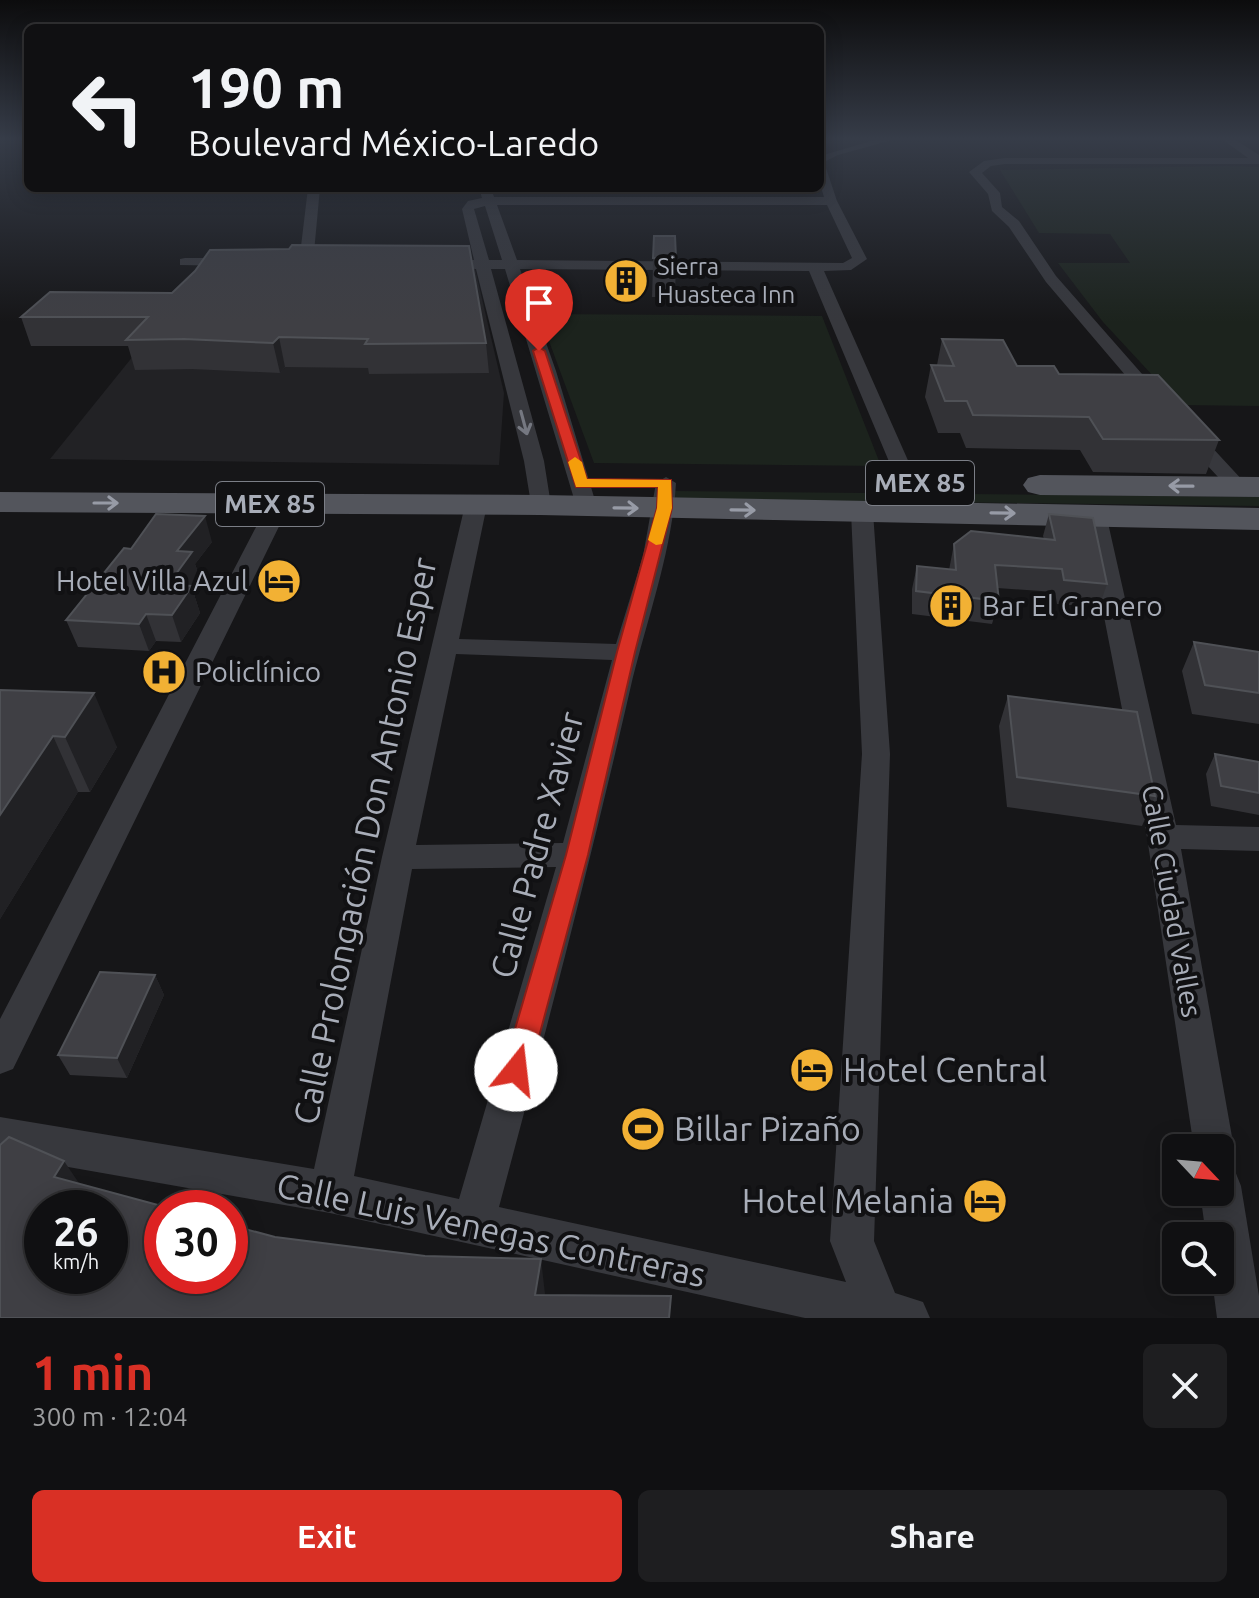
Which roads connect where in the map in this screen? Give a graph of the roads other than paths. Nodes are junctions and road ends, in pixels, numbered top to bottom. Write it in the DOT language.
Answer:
graph roads {
  1 [pos="313,199"];
  2 [pos="480,199"];
  3 [pos="489,199"];
  4 [pos="584,199"];
  5 [pos="832,199"];
  6 [pos="995,199"];
  7 [pos="616,200"];
  8 [pos="185,262"];
  9 [pos="245,263"];
  10 [pos="306,263"];
  11 [pos="417,264"];
  12 [pos="481,264"];
  13 [pos="512,265"];
  14 [pos="815,267"];
  15 [pos="532,331"];
  16 [pos="502,333"];
  17 [pos="547,371"];
  18 [pos="512,375"];
  19 [pos="0,476"];
  20 [pos="908,483"];
  21 [pos="1248,487"];
  22 [pos="538,494"];
  23 [pos="584,495"];
  24 [pos="665,496"];
  25 [pos="0,503"];
  26 [pos="279,504"];
  27 [pos="476,505"];
  28 [pos="862,512"];
  29 [pos="1095,514"];
  30 [pos="1259,519"];
  31 [pos="444,646"];
  32 [pos="626,652"];
  33 [pos="1163,837"];
  34 [pos="1259,839"];
  35 [pos="577,855"];
  36 [pos="398,857"];
  37 [pos="0,1057"];
  38 [pos="1212,1134"];
  39 [pos="13,1139"];
  40 [pos="330,1192"];
  41 [pos="1223,1206"];
  42 [pos="473,1224"];
  43 [pos="894,1316"];
  44 [pos="1240,1318"];
  1 -- 10 [label="street"];
  2 -- 12 [label="street"];
  3 -- 13 [label="street"];
  4 -- 7 [label="street"];
  5 -- 7 [label="street"];
  5 -- 14 [label="street"];
  6 -- 21 [label="street"];
  8 -- 9 [label="street"];
  11 -- 12 [label="street"];
  12 -- 13 [label="street"];
  12 -- 16 [label="street"];
  13 -- 14 [label="street"];
  13 -- 15 [label="street"];
  14 -- 20 [label="street"];
  15 -- 16 [label="street"];
  15 -- 17 [label="street"];
  16 -- 18 [label="street"];
  17 -- 18 [label="street"];
  17 -- 23 [label="street"];
  18 -- 22 [label="street, one-way"];
  19 -- 22 [label="main road, MEX 85"];
  21 -- 20 [label="main road, MEX 85, one-way"];
  20 -- 24 [label="main road, MEX 85"];
  22 -- 23 [label="main road, MEX 85"];
  22 -- 27 [label="main road, MEX 85"];
  23 -- 24 [label="main road, MEX 85"];
  24 -- 28 [label="main road, MEX 85, one-way"];
  24 -- 32 [label="street, Calle Padre Xavier"];
  25 -- 26 [label="main road, MEX 85, one-way"];
  26 -- 27 [label="main road, MEX 85"];
  26 -- 37 [label="street"];
  27 -- 31 [label="street, Calle Prolongación Don Antonio Esper"];
  28 -- 29 [label="main road, MEX 85, one-way"];
  28 -- 43 [label="street"];
  29 -- 30 [label="main road, MEX 85"];
  29 -- 33 [label="street, Calle Ciudad Valles"];
  31 -- 32 [label="street"];
  31 -- 36 [label="street, Calle Prolongación Don Antonio Esper"];
  32 -- 35 [label="street, Calle Padre Xavier"];
  33 -- 34 [label="street"];
  33 -- 38 [label="street, Calle Ciudad Valles"];
  35 -- 36 [label="street"];
  35 -- 42 [label="street, Calle Padre Xavier"];
  36 -- 40 [label="street, Calle Prolongación Don Antonio Esper"];
  39 -- 40 [label="street, Calle Luis Venegas Contreras"];
  40 -- 42 [label="street, Calle Luis Venegas Contreras"];
  41 -- 44 [label="street"];
  42 -- 43 [label="street, Calle Luis Venegas Contreras"];
}
